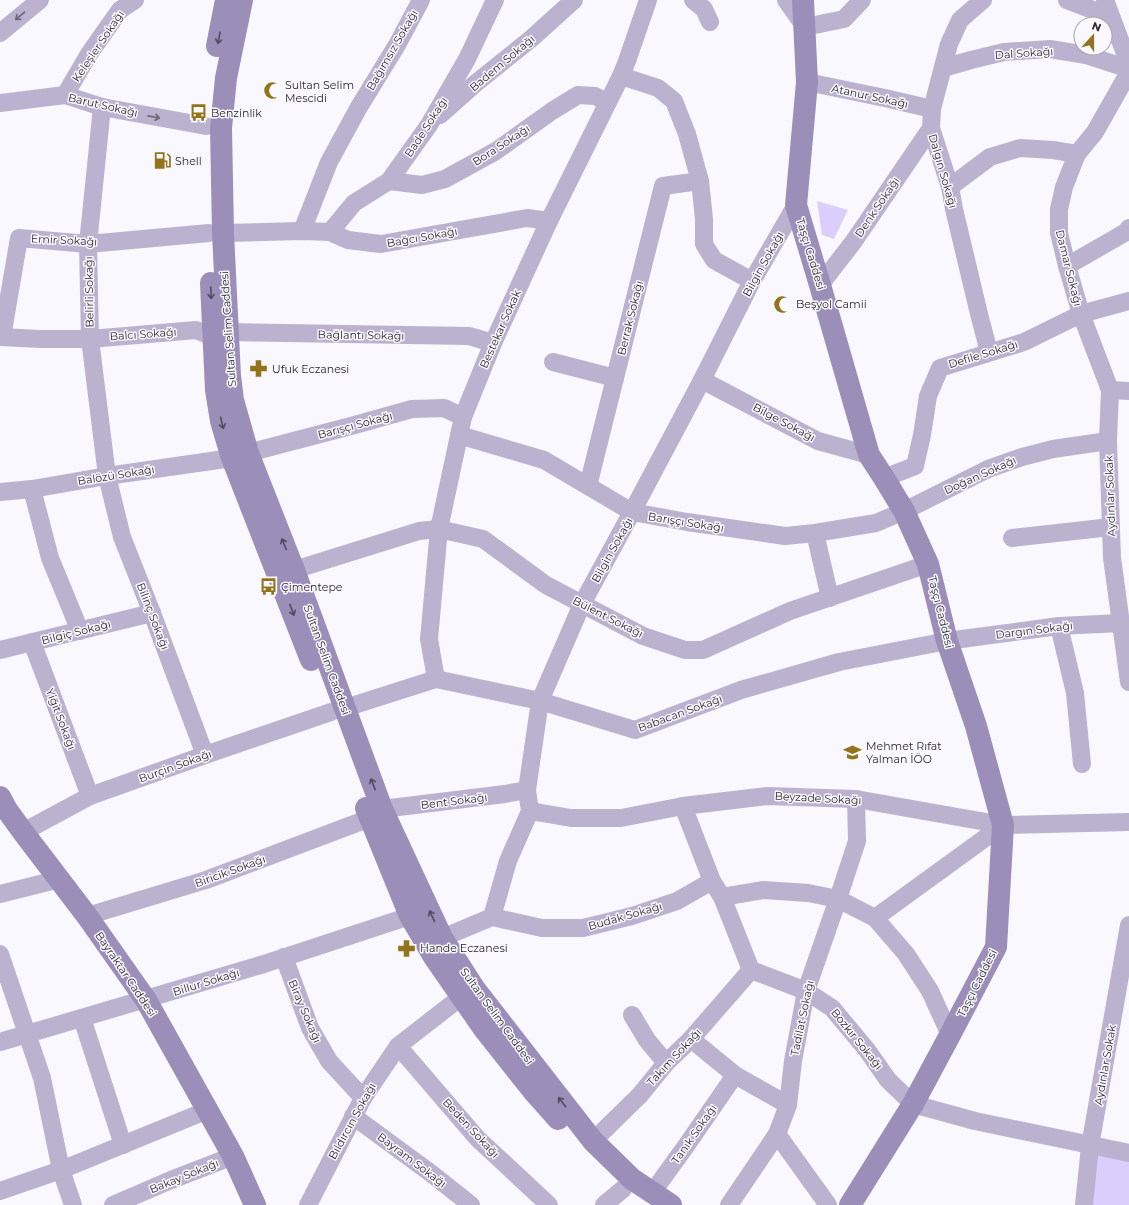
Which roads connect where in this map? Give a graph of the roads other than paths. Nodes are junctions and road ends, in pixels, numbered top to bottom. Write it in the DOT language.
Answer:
graph roads {
  1 [pos="40,0"];
  2 [pos="135,0"];
  3 [pos="226,0"];
  4 [pos="242,0"];
  5 [pos="421,0"];
  6 [pos="495,0"];
  7 [pos="574,0"];
  8 [pos="648,0"];
  9 [pos="693,0"];
  10 [pos="786,0"];
  11 [pos="803,0"];
  12 [pos="862,0"];
  13 [pos="983,0"];
  14 [pos="1067,0"];
  15 [pos="1105,0"];
  16 [pos="1108,16"];
  17 [pos="1111,16"];
  18 [pos="710,22"];
  19 [pos="1113,22"];
  20 [pos="805,28"];
  21 [pos="0,33"];
  22 [pos="1129,64"];
  23 [pos="943,68"];
  24 [pos="1129,69"];
  25 [pos="1129,72"];
  26 [pos="621,76"];
  27 [pos="807,82"];
  28 [pos="65,95"];
  29 [pos="607,102"];
  30 [pos="0,103"];
  31 [pos="102,107"];
  32 [pos="932,109"];
  33 [pos="429,125"];
  34 [pos="213,127"];
  35 [pos="931,128"];
  36 [pos="1077,154"];
  37 [pos="389,181"];
  38 [pos="700,181"];
  39 [pos="950,188"];
  40 [pos="796,205"];
  41 [pos="549,221"];
  42 [pos="1129,228"];
  43 [pos="302,231"];
  44 [pos="330,232"];
  45 [pos="216,233"];
  46 [pos="88,244"];
  47 [pos="1066,266"];
  48 [pos="752,282"];
  49 [pos="820,285"];
  50 [pos="1129,301"];
  51 [pos="1081,314"];
  52 [pos="220,334"];
  53 [pos="1,337"];
  54 [pos="90,339"];
  55 [pos="492,343"];
  56 [pos="989,352"];
  57 [pos="553,362"];
  58 [pos="615,378"];
  59 [pos="702,380"];
  60 [pos="1110,390"];
  61 [pos="1129,391"];
  62 [pos="463,417"];
  63 [pos="459,435"];
  64 [pos="1108,441"];
  65 [pos="240,455"];
  66 [pos="869,455"];
  67 [pos="107,476"];
  68 [pos="884,478"];
  69 [pos="588,486"];
  70 [pos="32,489"];
  71 [pos="0,492"];
  72 [pos="904,511"];
  73 [pos="632,512"];
  74 [pos="1111,527"];
  75 [pos="439,529"];
  76 [pos="815,533"];
  77 [pos="1012,538"];
  78 [pos="928,564"];
  79 [pos="287,575"];
  80 [pos="830,598"];
  81 [pos="582,604"];
  82 [pos="152,613"];
  83 [pos="1121,624"];
  84 [pos="1059,626"];
  85 [pos="80,631"];
  86 [pos="947,641"];
  87 [pos="32,642"];
  88 [pos="0,650"];
  89 [pos="436,680"];
  90 [pos="1129,682"];
  91 [pos="540,701"];
  92 [pos="338,710"];
  93 [pos="205,755"];
  94 [pos="1082,764"];
  95 [pos="527,790"];
  96 [pos="90,796"];
  97 [pos="0,798"];
  98 [pos="856,799"];
  99 [pos="683,806"];
  100 [pos="530,811"];
  101 [pos="376,814"];
  102 [pos="1129,822"];
  103 [pos="1003,825"];
  104 [pos="23,832"];
  105 [pos="60,879"];
  106 [pos="712,881"];
  107 [pos="0,894"];
  108 [pos="722,897"];
  109 [pos="838,899"];
  110 [pos="87,916"];
  111 [pos="410,916"];
  112 [pos="492,917"];
  113 [pos="875,918"];
  114 [pos="1129,925"];
  115 [pos="442,938"];
  116 [pos="0,954"];
  117 [pos="284,957"];
  118 [pos="751,970"];
  119 [pos="806,990"];
  120 [pos="467,992"];
  121 [pos="146,1000"];
  122 [pos="632,1015"];
  123 [pos="82,1018"];
  124 [pos="27,1034"];
  125 [pos="950,1035"];
  126 [pos="691,1039"];
  127 [pos="0,1042"];
  128 [pos="398,1046"];
  129 [pos="666,1063"];
  130 [pos="735,1075"];
  131 [pos="363,1098"];
  132 [pos="913,1104"];
  133 [pos="788,1105"];
  134 [pos="208,1110"];
  135 [pos="353,1116"];
  136 [pos="777,1134"];
  137 [pos="592,1141"];
  138 [pos="123,1145"];
  139 [pos="1090,1146"];
  140 [pos="1129,1153"];
  141 [pos="233,1156"];
  142 [pos="61,1170"];
  143 [pos="627,1184"];
  144 [pos="0,1191"];
  145 [pos="648,1199"];
  146 [pos="73,1205"];
  147 [pos="113,1205"];
  148 [pos="255,1205"];
  149 [pos="308,1205"];
  150 [pos="471,1205"];
  151 [pos="549,1205"];
  152 [pos="604,1205"];
  153 [pos="671,1205"];
  154 [pos="729,1205"];
  155 [pos="828,1205"];
  156 [pos="850,1205"];
  157 [pos="1084,1205"];
  1 -- 21 [label="street, one-way"];
  2 -- 28 [label="street, Keleşler Sokağı"];
  3 -- 34 [label="main road, Sultan Selim Caddesi, one-way"];
  4 -- 34 [label="main road, Sultan Selim Caddesi"];
  5 -- 43 [label="street, Bağımsız Sokağı"];
  6 -- 33 [label="street, Bade Sokağı"];
  7 -- 33 [label="street, Badem Sokağı"];
  8 -- 26 [label="street, Bestekar Sokak"];
  9 -- 18 [label="street"];
  10 -- 20 [label="street"];
  11 -- 20 [label="main road, Taşçı Caddesi"];
  12 -- 20 [label="street"];
  13 -- 23 [label="street, Dalgın Sokağı"];
  14 -- 16 [label="street"];
  15 -- 17 [label="street"];
  19 -- 22 [label="street"];
  20 -- 27 [label="main road, Taşçı Caddesi"];
  23 -- 24 [label="street, Dal Sokağı"];
  23 -- 32 [label="street, Dalgın Sokağı"];
  25 -- 36 [label="street, Damar Sokağı"];
  26 -- 29 [label="street, Bestekar Sokak"];
  26 -- 38 [label="street"];
  27 -- 32 [label="street, Atanur Sokağı"];
  27 -- 40 [label="main road, Taşçı Caddesi"];
  28 -- 30 [label="street, Barut Sokağı"];
  28 -- 31 [label="street, Barut Sokağı"];
  29 -- 37 [label="street, Bora Sokağı"];
  29 -- 41 [label="street, Bestekar Sokak"];
  31 -- 34 [label="street, Barut Sokağı, one-way"];
  31 -- 46 [label="street, Belirli Sokağı"];
  32 -- 35 [label="street, Dalgın Sokağı"];
  33 -- 37 [label="street, Bade Sokağı"];
  34 -- 45 [label="main road, Sultan Selim Caddesi"];
  35 -- 39 [label="street, Dalgın Sokağı"];
  35 -- 49 [label="street, Denk Sokağı"];
  36 -- 39 [label="street"];
  36 -- 47 [label="street, Damar Sokağı"];
  37 -- 44 [label="street, Bade Sokağı"];
  38 -- 48 [label="street"];
  38 -- 58 [label="street, Berrak Sokağı"];
  39 -- 56 [label="street, Dalgın Sokağı"];
  40 -- 48 [label="street, Bilgin Sokağı"];
  40 -- 49 [label="main road, Taşçı Caddesi"];
  41 -- 44 [label="street, Bağcı Sokağı"];
  41 -- 55 [label="street, Bestekar Sokak"];
  42 -- 47 [label="street"];
  43 -- 44 [label="street, Bağcı Sokağı"];
  43 -- 45 [label="street, Bağcı Sokağı"];
  45 -- 46 [label="street, Emir Sokağı"];
  45 -- 52 [label="main road, Sultan Selim Caddesi"];
  46 -- 53 [label="street, Emir Sokağı"];
  46 -- 54 [label="street, Belirli Sokağı"];
  47 -- 51 [label="street, Damar Sokağı"];
  48 -- 59 [label="street, Bilgin Sokağı"];
  49 -- 66 [label="main road, Taşçı Caddesi"];
  50 -- 51 [label="street, Defile Sokağı"];
  51 -- 56 [label="street, Defile Sokağı"];
  51 -- 60 [label="street, Aydınlar Sokak"];
  52 -- 54 [label="street, Balcı Sokağı"];
  52 -- 55 [label="street, Bağlantı Sokağı"];
  52 -- 65 [label="main road, Sultan Selim Caddesi"];
  53 -- 54 [label="street, Balcı Sokağı"];
  54 -- 67 [label="street, Belirli Sokağı"];
  55 -- 62 [label="street, Bestekar Sokak"];
  56 -- 68 [label="street, Defile Sokağı"];
  57 -- 58 [label="street"];
  58 -- 69 [label="street, Berrak Sokağı"];
  59 -- 66 [label="street, Bilge Sokağı"];
  59 -- 73 [label="street, Bilgin Sokağı"];
  60 -- 61 [label="street"];
  60 -- 64 [label="street, Aydınlar Sokak"];
  62 -- 63 [label="street, Bestekar Sokak"];
  62 -- 65 [label="street, Barışçı Sokağı"];
  63 -- 69 [label="street, Barışçı Sokağı"];
  63 -- 75 [label="street, Bestekar Sokak"];
  64 -- 72 [label="street, Doğan Sokağı"];
  64 -- 74 [label="street, Aydınlar Sokak"];
  65 -- 67 [label="street, Balözü Sokağı"];
  65 -- 79 [label="main road, Sultan Selim Caddesi"];
  66 -- 68 [label="main road, Taşçı Caddesi"];
  67 -- 70 [label="street, Balözü Sokağı"];
  67 -- 82 [label="street, Bilinç Sokağı"];
  68 -- 72 [label="main road, Taşçı Caddesi"];
  69 -- 73 [label="street, Barışçı Sokağı"];
  70 -- 71 [label="street, Balözü Sokağı"];
  70 -- 85 [label="street"];
  72 -- 76 [label="street, Barışçı Sokağı"];
  72 -- 78 [label="main road, Taşçı Caddesi"];
  73 -- 76 [label="street, Barışçı Sokağı"];
  73 -- 81 [label="street, Bilgin Sokağı"];
  74 -- 77 [label="street"];
  74 -- 83 [label="street, Aydınlar Sokak"];
  75 -- 79 [label="street, Bülent Sokağı"];
  75 -- 81 [label="street, Bülent Sokağı"];
  75 -- 89 [label="street, Bestekar Sokak"];
  76 -- 80 [label="street"];
  78 -- 80 [label="street, Bülent Sokağı"];
  78 -- 86 [label="main road, Taşçı Caddesi"];
  79 -- 92 [label="main road, Sultan Selim Caddesi"];
  80 -- 81 [label="street, Bülent Sokağı"];
  81 -- 91 [label="street, Bilgin Sokağı"];
  82 -- 85 [label="street, Bilgiç Sokağı"];
  82 -- 93 [label="street, Bilinç Sokağı"];
  83 -- 84 [label="street, Dargın Sokağı"];
  83 -- 90 [label="street, Aydınlar Sokak"];
  84 -- 86 [label="street, Dargın Sokağı"];
  84 -- 94 [label="street"];
  85 -- 87 [label="street, Bilgiç Sokağı"];
  86 -- 91 [label="street, Babacan Sokağı"];
  86 -- 103 [label="main road, Taşçı Caddesi"];
  87 -- 88 [label="street, Bilgiç Sokağı"];
  87 -- 96 [label="street, Yiğit Sokağı"];
  89 -- 91 [label="street, Babacan Sokağı"];
  89 -- 92 [label="street, Babacan Sokağı"];
  91 -- 95 [label="street, Bilgin Sokağı"];
  92 -- 93 [label="street, Burçin Sokağı"];
  92 -- 101 [label="main road, Sultan Selim Caddesi"];
  93 -- 96 [label="street, Burçin Sokağı"];
  95 -- 100 [label="street, Bilgin Sokağı"];
  95 -- 101 [label="street, Bent Sokağı"];
  96 -- 104 [label="street, Burçin Sokağı"];
  97 -- 104 [label="main road, Bayraktar Caddesi"];
  98 -- 99 [label="street, Beyzade Sokağı"];
  98 -- 103 [label="street, Beyzade Sokağı"];
  98 -- 109 [label="street, Tadilat Sokağı"];
  99 -- 100 [label="street, Beyzade Sokağı"];
  99 -- 106 [label="street"];
  100 -- 112 [label="street"];
  101 -- 110 [label="street, Biricik Sokağı"];
  101 -- 111 [label="main road, Sultan Selim Caddesi"];
  115 -- 101 [label="main road, Sultan Selim Caddesi, one-way"];
  102 -- 103 [label="street, Beyzade Sokağı"];
  103 -- 113 [label="street"];
  103 -- 125 [label="main road, Taşçı Caddesi"];
  104 -- 105 [label="main road, Bayraktar Caddesi"];
  105 -- 107 [label="street"];
  105 -- 110 [label="main road, Bayraktar Caddesi"];
  106 -- 108 [label="street"];
  106 -- 112 [label="street, Budak Sokağı"];
  108 -- 109 [label="street"];
  108 -- 118 [label="street"];
  109 -- 113 [label="street"];
  109 -- 119 [label="street, Tadilat Sokağı"];
  110 -- 121 [label="main road, Bayraktar Caddesi"];
  111 -- 117 [label="street, Billur Sokağı"];
  111 -- 120 [label="main road, Sultan Selim Caddesi"];
  112 -- 115 [label="street"];
  113 -- 125 [label="street"];
  114 -- 139 [label="street, Aydınlar Sokak"];
  115 -- 120 [label="main road, Sultan Selim Caddesi"];
  116 -- 124 [label="street"];
  117 -- 121 [label="street, Billur Sokağı"];
  117 -- 131 [label="street, Biray Sokağı"];
  118 -- 119 [label="street, Bozkır Sokağı"];
  118 -- 126 [label="street, Takım Sokağı"];
  119 -- 132 [label="street, Bozkır Sokağı"];
  119 -- 133 [label="street, Tadilat Sokağı"];
  120 -- 128 [label="street, Bıldırcın Sokağı"];
  137 -- 120 [label="main road, Sultan Selim Caddesi, one-way"];
  120 -- 143 [label="main road, Sultan Selim Caddesi"];
  121 -- 123 [label="street, Billur Sokağı"];
  121 -- 134 [label="main road, Bayraktar Caddesi"];
  122 -- 129 [label="street"];
  123 -- 124 [label="street, Billur Sokağı"];
  123 -- 138 [label="street"];
  124 -- 127 [label="street, Billur Sokağı"];
  124 -- 142 [label="street"];
  125 -- 132 [label="main road, Taşçı Caddesi"];
  126 -- 129 [label="street, Takım Sokağı"];
  126 -- 130 [label="street"];
  128 -- 131 [label="street, Bıldırcın Sokağı"];
  128 -- 151 [label="street, Beden Sokağı"];
  129 -- 137 [label="street, Takım Sokağı"];
  130 -- 133 [label="street"];
  130 -- 145 [label="street, Tanık Sokağı"];
  131 -- 135 [label="street, Bıldırcın Sokağı"];
  132 -- 139 [label="street, Bozkır Sokağı"];
  132 -- 156 [label="main road, Taşçı Caddesi"];
  133 -- 136 [label="street, Tadilat Sokağı"];
  134 -- 138 [label="street"];
  134 -- 141 [label="main road, Bayraktar Caddesi"];
  135 -- 149 [label="street, Bıldırcın Sokağı"];
  135 -- 150 [label="street, Bayram Sokağı"];
  136 -- 154 [label="street, Tadilat Sokağı"];
  136 -- 155 [label="street"];
  137 -- 143 [label="main road, Sultan Selim Caddesi"];
  138 -- 142 [label="street"];
  139 -- 140 [label="street, Bozkır Sokağı"];
  139 -- 157 [label="street, Aydınlar Sokak"];
  141 -- 147 [label="street, Bakay Sokağı"];
  141 -- 148 [label="main road, Bayraktar Caddesi"];
  142 -- 144 [label="street"];
  142 -- 146 [label="street"];
  143 -- 145 [label="main road, Sultan Selim Caddesi"];
  143 -- 152 [label="street"];
  145 -- 153 [label="main road, Sultan Selim Caddesi"];
}
